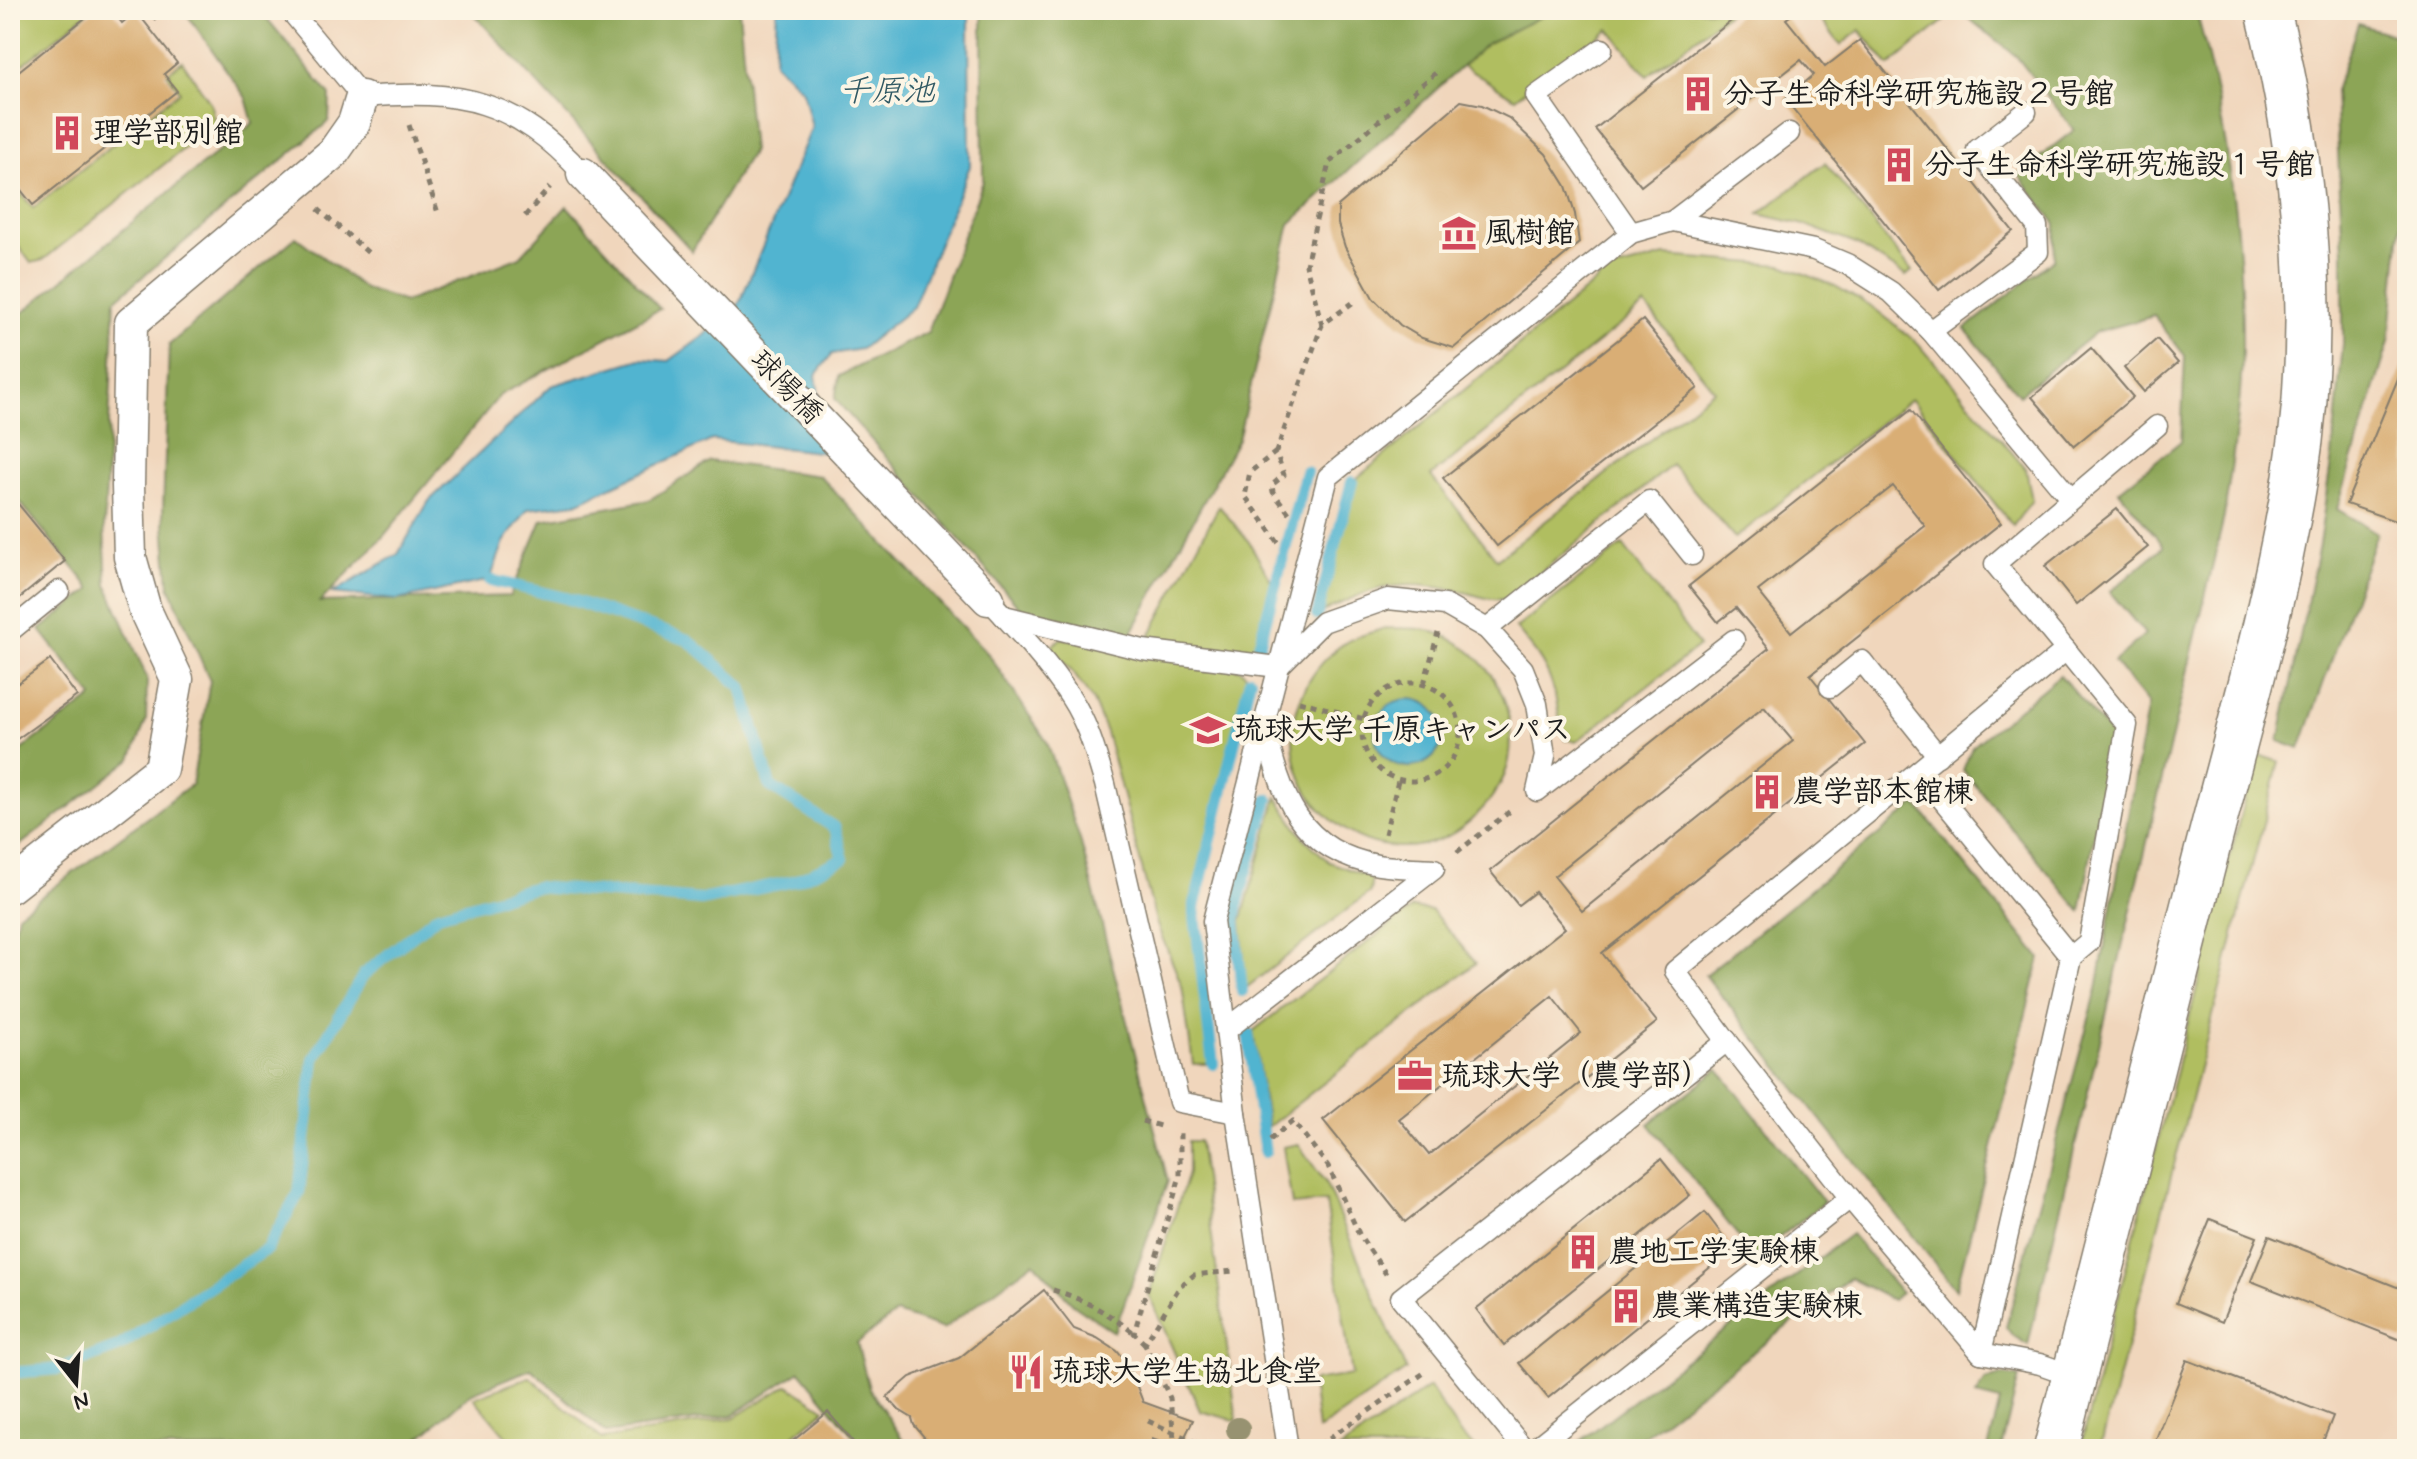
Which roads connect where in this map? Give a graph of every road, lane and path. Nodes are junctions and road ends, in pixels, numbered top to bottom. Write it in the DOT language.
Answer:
graph roads {
  1 [pos="163,10"];
  2 [pos="290,10"];
  3 [pos="2268,10"];
  4 [pos="153,19"];
  5 [pos="1602,49"];
  6 [pos="1438,71"];
  7 [pos="398,94"];
  8 [pos="362,97"];
  9 [pos="2026,112"];
  10 [pos="1789,133"];
  11 [pos="583,174"];
  12 [pos="292,187"];
  13 [pos="439,216"];
  14 [pos="1673,221"];
  15 [pos="1631,233"];
  16 [pos="372,256"];
  17 [pos="1355,301"];
  18 [pos="1322,325"];
  19 [pos="1931,331"];
  20 [pos="2157,426"];
  21 [pos="1276,452"];
  22 [pos="2070,498"];
  23 [pos="1311,543"];
  24 [pos="1692,555"];
  25 [pos="1302,575"];
  26 [pos="59,591"];
  27 [pos="1445,605"];
  28 [pos="996,608"];
  29 [pos="1487,629"];
  30 [pos="10,631"];
  31 [pos="1734,640"];
  32 [pos="2066,650"];
  33 [pos="1278,667"];
  34 [pos="1424,684"];
  35 [pos="1830,687"];
  36 [pos="1272,693"];
  37 [pos="1364,719"];
  38 [pos="1265,722"];
  39 [pos="1938,756"];
  40 [pos="1919,771"];
  41 [pos="1398,781"];
  42 [pos="1537,791"];
  43 [pos="1377,865"];
  44 [pos="1434,869"];
  45 [pos="10,887"];
  46 [pos="2071,957"];
  47 [pos="1226,1030"];
  48 [pos="1727,1041"];
  49 [pos="1179,1102"];
  50 [pos="1236,1113"];
  51 [pos="1243,1161"];
  52 [pos="1850,1198"];
  53 [pos="1194,1275"];
  54 [pos="1053,1290"];
  55 [pos="1401,1298"];
  56 [pos="1134,1333"];
  57 [pos="1145,1344"];
  58 [pos="1981,1353"];
  59 [pos="1448,1356"];
  60 [pos="2074,1376"];
  61 [pos="1148,1421"];
  62 [pos="1173,1430"];
  63 [pos="1319,1445"];
  64 [pos="1175,1449"];
  65 [pos="1211,1449"];
  66 [pos="1288,1449"];
  67 [pos="1524,1449"];
  68 [pos="1534,1449"];
  69 [pos="2056,1449"];
  1 -- 4 [label="path"];
  2 -- 8 [label="lane"];
  3 -- 60 [label="street"];
  5 -- 15 [label="lane"];
  6 -- 18 [label="path"];
  7 -- 8 [label="lane"];
  7 -- 11 [label="lane"];
  7 -- 13 [label="path"];
  8 -- 12 [label="street"];
  9 -- 19 [label="lane"];
  10 -- 14 [label="lane"];
  11 -- 28 [label="street, 球陽橋"];
  12 -- 16 [label="path"];
  12 -- 45 [label="street"];
  14 -- 15 [label="lane"];
  14 -- 19 [label="lane"];
  15 -- 23 [label="lane"];
  17 -- 18 [label="path"];
  18 -- 21 [label="path"];
  19 -- 22 [label="lane"];
  20 -- 22 [label="lane"];
  21 -- 23 [label="path"];
  21 -- 25 [label="path"];
  22 -- 32 [label="lane"];
  23 -- 25 [label="lane"];
  24 -- 29 [label="lane"];
  25 -- 33 [label="lane"];
  26 -- 30 [label="lane"];
  27 -- 29 [label="lane"];
  27 -- 33 [label="lane"];
  27 -- 34 [label="path"];
  28 -- 33 [label="lane"];
  28 -- 49 [label="lane"];
  29 -- 42 [label="lane"];
  31 -- 42 [label="lane"];
  32 -- 39 [label="lane"];
  32 -- 46 [label="lane"];
  33 -- 36 [label="lane"];
  34 -- 37 [label="path"];
  34 -- 41 [label="path"];
  35 -- 39 [label="lane"];
  36 -- 37 [label="path"];
  36 -- 38 [label="lane"];
  37 -- 41 [label="path"];
  38 -- 43 [label="lane"];
  38 -- 47 [label="lane"];
  39 -- 40 [label="lane"];
  40 -- 46 [label="lane"];
  40 -- 48 [label="lane"];
  41 -- 43 [label="path"];
  42 -- 44 [label="path"];
  43 -- 44 [label="lane"];
  44 -- 47 [label="lane"];
  46 -- 58 [label="lane"];
  47 -- 50 [label="lane"];
  48 -- 52 [label="lane"];
  48 -- 55 [label="lane"];
  49 -- 50 [label="lane"];
  49 -- 56 [label="path"];
  50 -- 51 [label="lane"];
  51 -- 55 [label="path"];
  51 -- 66 [label="lane"];
  52 -- 58 [label="lane"];
  52 -- 68 [label="lane"];
  53 -- 57 [label="path"];
  54 -- 56 [label="path"];
  55 -- 59 [label="lane"];
  56 -- 57 [label="path"];
  57 -- 62 [label="path"];
  58 -- 60 [label="lane"];
  59 -- 63 [label="path"];
  59 -- 67 [label="lane"];
  60 -- 69 [label="street"];
  61 -- 62 [label="path"];
  62 -- 64 [label="path"];
  62 -- 65 [label="path"];
}
